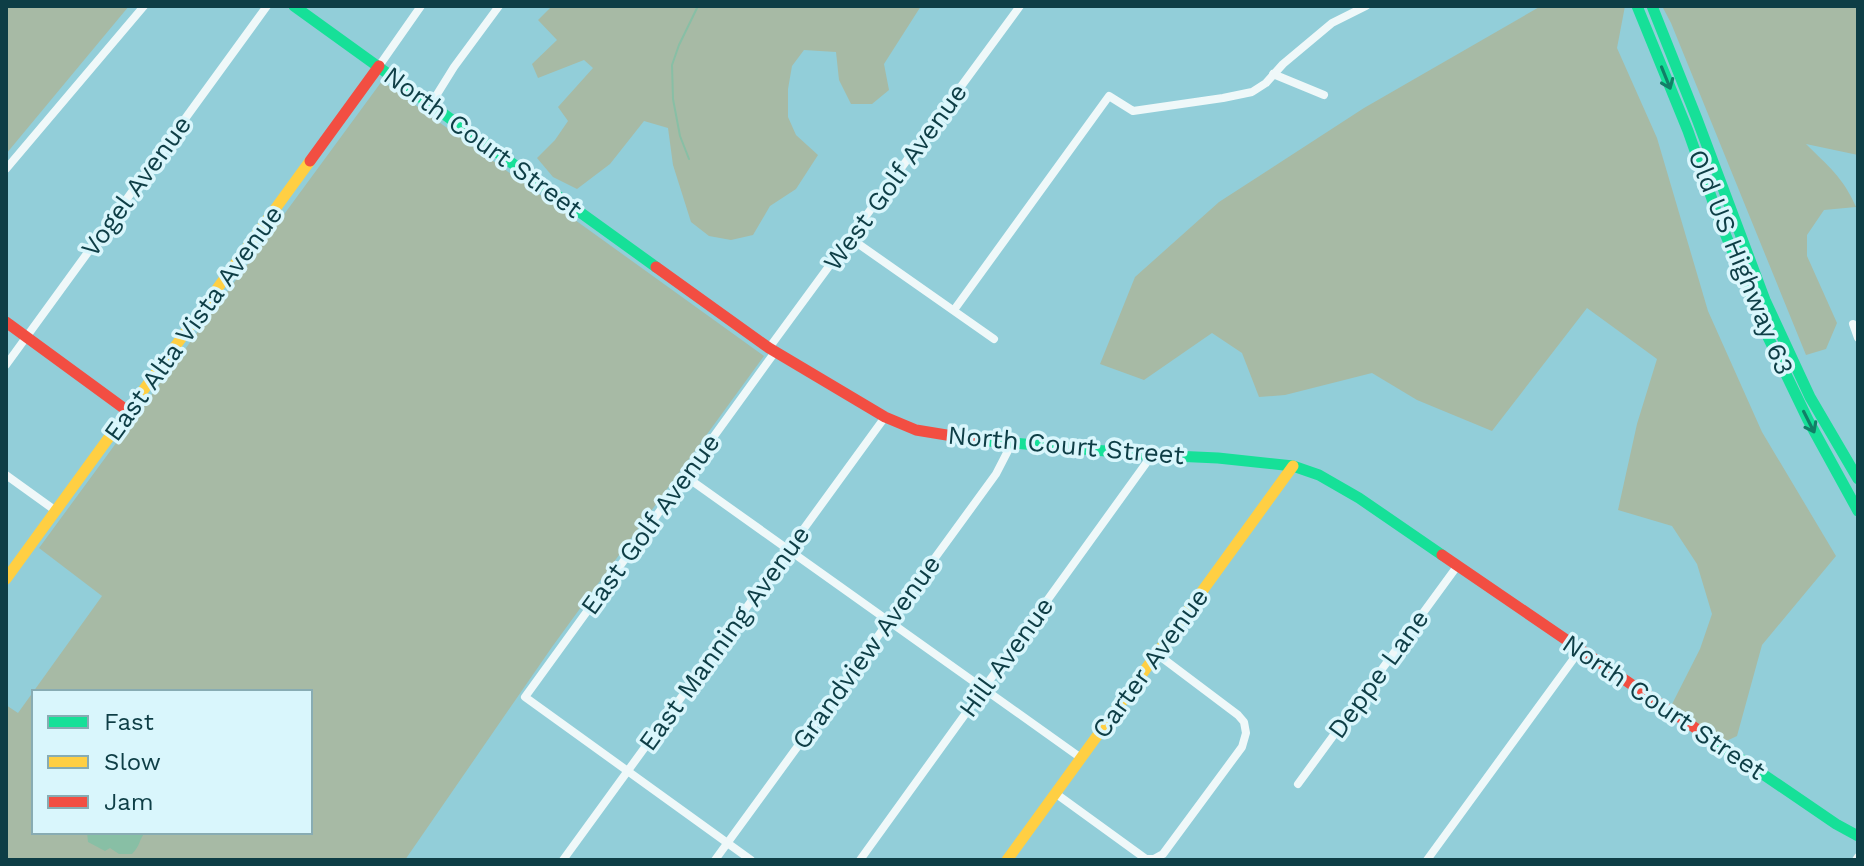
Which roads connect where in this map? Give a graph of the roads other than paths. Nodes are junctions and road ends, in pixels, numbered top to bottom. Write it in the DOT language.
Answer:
graph roads {
  1 [pos="144,6"];
  2 [pos="267,6"];
  3 [pos="294,6"];
  4 [pos="421,6"];
  5 [pos="499,6"];
  6 [pos="1366,6"];
  7 [pos="1637,6"];
  8 [pos="1652,6"];
  9 [pos="1016,7"];
  10 [pos="379,66"];
  11 [pos="1273,74"];
  12 [pos="1324,95"];
  13 [pos="431,104"];
  14 [pos="6,169"];
  15 [pos="850,238"];
  16 [pos="954,310"];
  17 [pos="6,322"];
  18 [pos="1853,324"];
  19 [pos="26,337"];
  20 [pos="1858,338"];
  21 [pos="994,339"];
  22 [pos="772,350"];
  23 [pos="6,365"];
  24 [pos="129,412"];
  25 [pos="885,417"];
  26 [pos="1013,441"];
  27 [pos="1152,455"];
  28 [pos="1293,466"];
  29 [pos="6,475"];
  30 [pos="685,476"];
  31 [pos="1858,479"];
  32 [pos="56,511"];
  33 [pos="1858,511"];
  34 [pos="788,550"];
  35 [pos="1458,565"];
  36 [pos="6,579"];
  37 [pos="889,621"];
  38 [pos="1580,650"];
  39 [pos="1157,654"];
  40 [pos="984,689"];
  41 [pos="1081,758"];
  42 [pos="628,771"];
  43 [pos="1298,784"];
  44 [pos="1055,793"];
  45 [pos="1858,836"];
  46 [pos="727,843"];
  47 [pos="563,860"];
  48 [pos="715,860"];
  49 [pos="751,860"];
  50 [pos="860,860"];
  51 [pos="1007,860"];
  52 [pos="1155,860"];
  53 [pos="1427,860"];
  1 -- 14 [label="street"];
  2 -- 19 [label="street, Vogel Avenue"];
  3 -- 10 [label="main road, North Court Street"];
  4 -- 10 [label="street"];
  5 -- 13 [label="street"];
  6 -- 11 [label="street"];
  7 -- 33 [label="main road, Old US Highway 63, one-way"];
  8 -- 31 [label="main road"];
  9 -- 15 [label="street, West Golf Avenue"];
  10 -- 13 [label="main road, North Court Street"];
  10 -- 24 [label="main road, East Alta Vista Avenue"];
  11 -- 12 [label="street"];
  11 -- 16 [label="street"];
  13 -- 22 [label="main road, North Court Street"];
  15 -- 16 [label="street"];
  15 -- 22 [label="street, West Golf Avenue"];
  16 -- 21 [label="street"];
  17 -- 19 [label="main road"];
  18 -- 20 [label="street"];
  19 -- 23 [label="street, Vogel Avenue"];
  19 -- 24 [label="main road"];
  22 -- 25 [label="main road, North Court Street"];
  22 -- 30 [label="street, East Golf Avenue"];
  24 -- 32 [label="main road, East Alta Vista Avenue"];
  25 -- 26 [label="main road, North Court Street"];
  25 -- 34 [label="street, East Manning Avenue"];
  26 -- 27 [label="main road, North Court Street"];
  26 -- 37 [label="street, Grandview Avenue"];
  27 -- 28 [label="main road, North Court Street"];
  27 -- 40 [label="street, Hill Avenue"];
  28 -- 35 [label="main road, North Court Street"];
  28 -- 39 [label="main road, Carter Avenue"];
  29 -- 32 [label="street"];
  30 -- 34 [label="street"];
  30 -- 42 [label="street, East Golf Avenue"];
  32 -- 36 [label="main road, East Alta Vista Avenue"];
  34 -- 37 [label="street"];
  34 -- 42 [label="street, East Manning Avenue"];
  35 -- 38 [label="main road, North Court Street"];
  35 -- 43 [label="street, Deppe Lane"];
  37 -- 40 [label="street"];
  37 -- 46 [label="street, Grandview Avenue"];
  38 -- 45 [label="main road, North Court Street"];
  38 -- 53 [label="street"];
  39 -- 41 [label="main road, Carter Avenue"];
  39 -- 52 [label="street"];
  40 -- 41 [label="street"];
  40 -- 50 [label="street, Hill Avenue"];
  41 -- 44 [label="main road, Carter Avenue"];
  42 -- 46 [label="street"];
  42 -- 47 [label="street, East Manning Avenue"];
  44 -- 51 [label="main road, Carter Avenue"];
  44 -- 52 [label="street"];
  46 -- 48 [label="street, Grandview Avenue"];
  46 -- 49 [label="street"];
}
